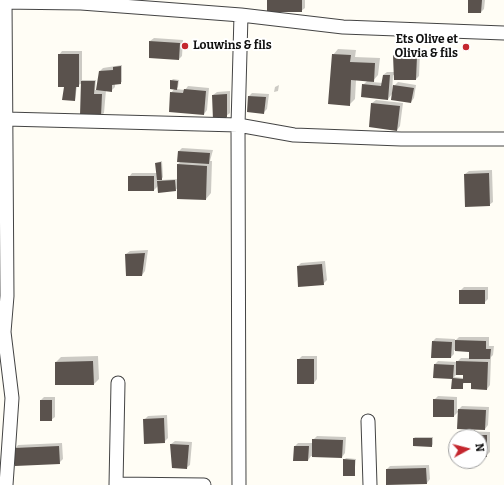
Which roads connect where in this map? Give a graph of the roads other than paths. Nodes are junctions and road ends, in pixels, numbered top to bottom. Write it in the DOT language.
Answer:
graph roads {
  1 [pos="4,1"];
  2 [pos="162,4"];
  3 [pos="241,15"];
  4 [pos="504,33"];
  5 [pos="6,119"];
  6 [pos="238,125"];
  7 [pos="504,139"];
  8 [pos="3,213"];
  9 [pos="2,332"];
  10 [pos="118,383"];
  11 [pos="368,421"];
  12 [pos="6,485"];
  13 [pos="116,485"];
  14 [pos="204,485"];
  15 [pos="239,485"];
  16 [pos="370,485"];
  1 -- 2 [label="street"];
  1 -- 5 [label="street"];
  2 -- 3 [label="street"];
  3 -- 4 [label="street"];
  3 -- 6 [label="street"];
  5 -- 6 [label="street"];
  5 -- 8 [label="street"];
  6 -- 7 [label="street"];
  6 -- 15 [label="street"];
  8 -- 9 [label="street"];
  9 -- 12 [label="street"];
  10 -- 13 [label="street"];
  11 -- 16 [label="street"];
  13 -- 14 [label="street"];
}
